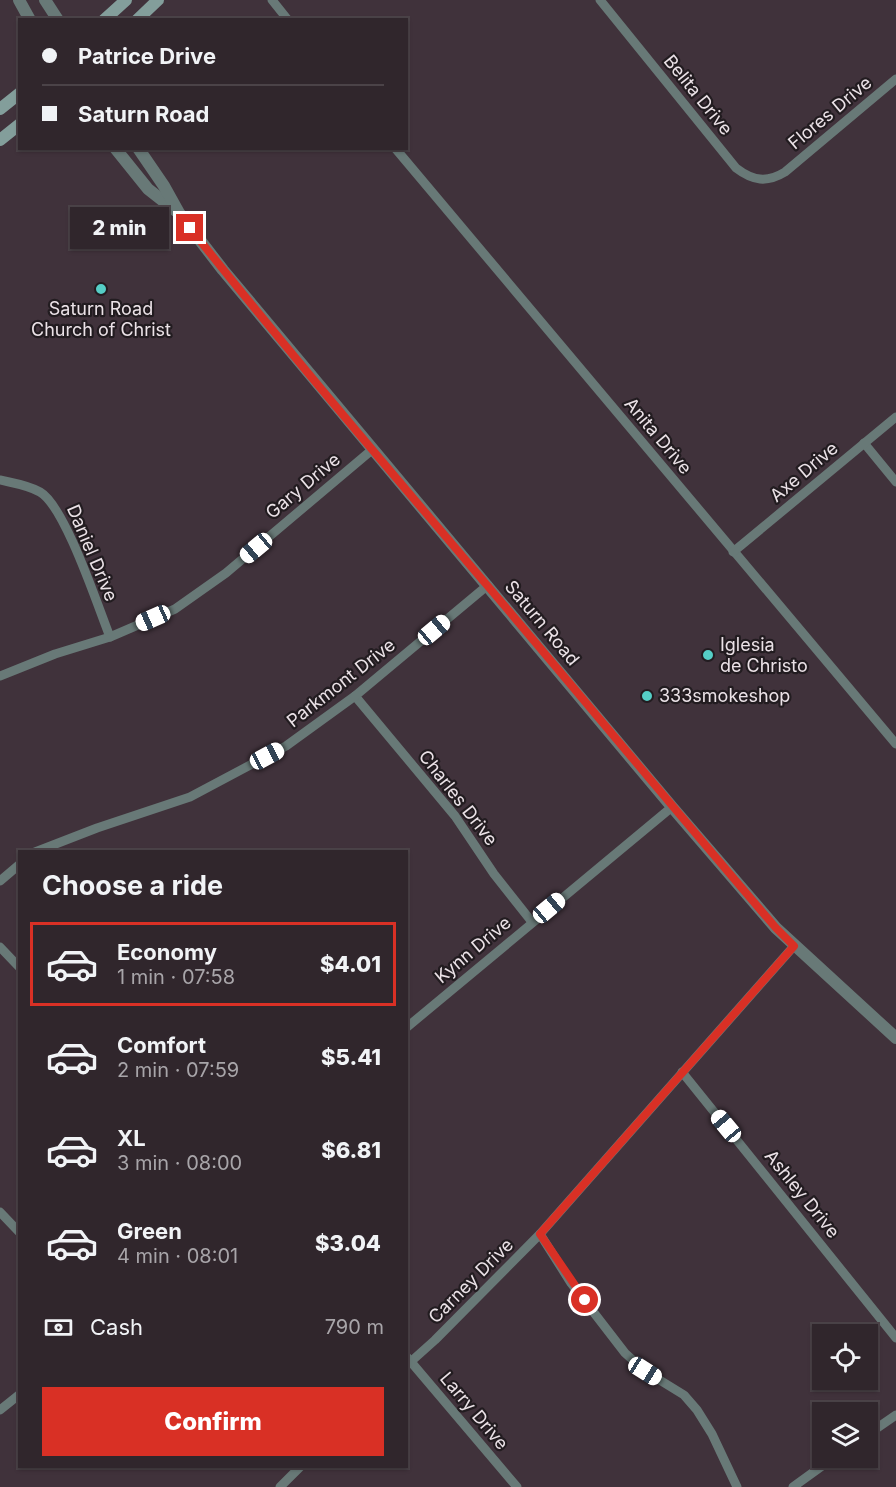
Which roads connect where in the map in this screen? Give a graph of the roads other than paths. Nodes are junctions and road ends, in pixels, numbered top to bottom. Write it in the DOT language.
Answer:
graph roads {
  1 [pos="19,0"];
  2 [pos="45,0"];
  3 [pos="126,0"];
  4 [pos="158,0"];
  5 [pos="272,0"];
  6 [pos="600,0"];
  7 [pos="29,18"];
  8 [pos="57,18"];
  9 [pos="106,18"];
  10 [pos="139,18"];
  11 [pos="286,18"];
  12 [pos="896,80"];
  13 [pos="18,95"];
  14 [pos="0,109"];
  15 [pos="18,126"];
  16 [pos="0,140"];
  17 [pos="117,150"];
  18 [pos="139,150"];
  19 [pos="397,150"];
  20 [pos="785,172"];
  21 [pos="179,213"];
  22 [pos="896,417"];
  23 [pos="864,443"];
  24 [pos="373,449"];
  25 [pos="0,480"];
  26 [pos="896,482"];
  27 [pos="734,552"];
  28 [pos="488,585"];
  29 [pos="110,637"];
  30 [pos="0,676"];
  31 [pos="355,696"];
  32 [pos="896,744"];
  33 [pos="672,807"];
  34 [pos="40,850"];
  35 [pos="18,866"];
  36 [pos="0,881"];
  37 [pos="532,922"];
  38 [pos="794,946"];
  39 [pos="0,947"];
  40 [pos="18,966"];
  41 [pos="408,1026"];
  42 [pos="896,1038"];
  43 [pos="682,1072"];
  44 [pos="0,1212"];
  45 [pos="18,1231"];
  46 [pos="540,1234"];
  47 [pos="896,1338"];
  48 [pos="408,1361"];
  49 [pos="18,1396"];
  50 [pos="0,1410"];
  51 [pos="896,1415"];
  52 [pos="878,1427"];
  53 [pos="299,1468"];
  54 [pos="819,1468"];
  55 [pos="282,1486"];
  56 [pos="517,1487"];
  57 [pos="737,1487"];
  58 [pos="793,1487"];
  1 -- 7 [label="street"];
  2 -- 8 [label="street"];
  3 -- 9 [label="main road"];
  4 -- 10 [label="main road"];
  5 -- 11 [label="street"];
  6 -- 20 [label="street, Belita Drive"];
  12 -- 20 [label="street, Flores Drive"];
  13 -- 14 [label="main road"];
  15 -- 16 [label="main road"];
  17 -- 21 [label="street, Saturn Road"];
  18 -- 21 [label="street, Saturn Road"];
  19 -- 27 [label="street, Anita Drive"];
  21 -- 24 [label="street, Saturn Road"];
  22 -- 23 [label="street, Axe Drive"];
  23 -- 26 [label="street"];
  23 -- 27 [label="street, Axe Drive"];
  24 -- 28 [label="street, Saturn Road"];
  24 -- 29 [label="street, Gary Drive"];
  25 -- 29 [label="street, Daniel Drive"];
  27 -- 32 [label="street, Anita Drive"];
  28 -- 31 [label="street, Parkmont Drive"];
  28 -- 33 [label="street, Saturn Road"];
  29 -- 30 [label="street, Gary Drive"];
  31 -- 34 [label="street, Parkmont Drive"];
  31 -- 37 [label="street, Charles Drive"];
  33 -- 37 [label="street, Kynn Drive"];
  33 -- 38 [label="street, Saturn Road"];
  35 -- 36 [label="street"];
  37 -- 41 [label="street, Kynn Drive"];
  38 -- 42 [label="street, Saturn Road"];
  38 -- 43 [label="street, Carney Drive"];
  39 -- 40 [label="street"];
  43 -- 46 [label="street, Carney Drive"];
  43 -- 47 [label="street, Ashley Drive"];
  44 -- 45 [label="street"];
  46 -- 48 [label="street, Carney Drive"];
  46 -- 57 [label="street"];
  48 -- 56 [label="street, Larry Drive"];
  49 -- 50 [label="street"];
  51 -- 52 [label="street"];
  53 -- 55 [label="street"];
  54 -- 58 [label="street"];
}
